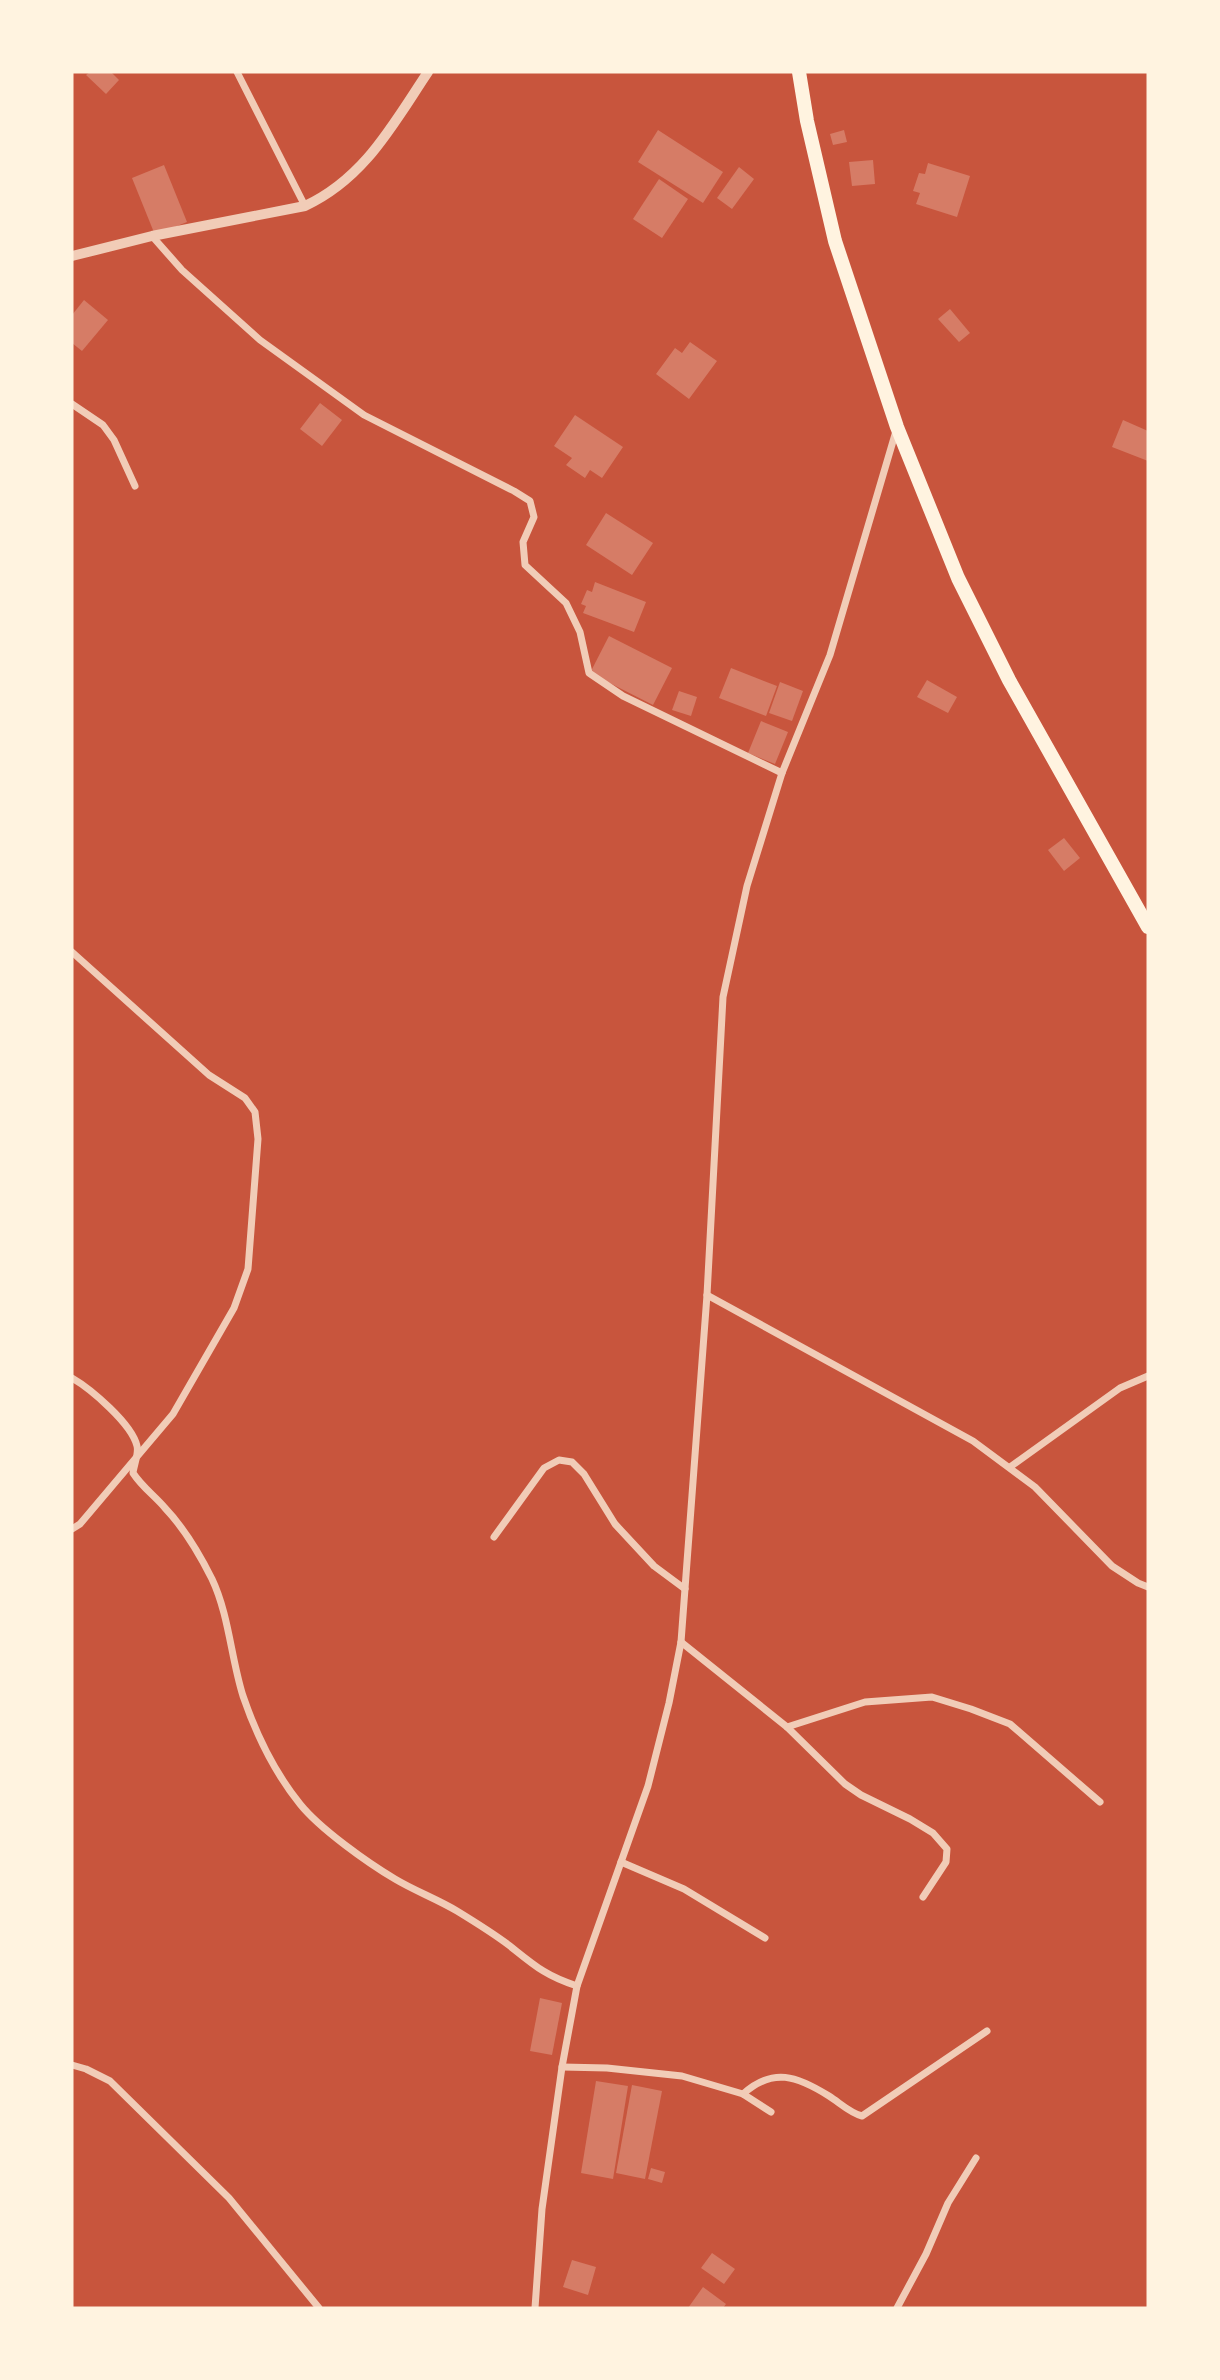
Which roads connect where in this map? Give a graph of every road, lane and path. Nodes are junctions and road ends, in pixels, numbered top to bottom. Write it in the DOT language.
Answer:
graph roads {
  1 [pos="237,72"];
  2 [pos="428,72"];
  3 [pos="799,72"];
  4 [pos="305,206"];
  5 [pos="152,236"];
  6 [pos="72,256"];
  7 [pos="72,404"];
  8 [pos="897,427"];
  9 [pos="135,486"];
  10 [pos="782,773"];
  11 [pos="1148,927"];
  12 [pos="72,952"];
  13 [pos="707,1295"];
  14 [pos="1148,1376"];
  15 [pos="72,1378"];
  16 [pos="134,1462"];
  17 [pos="1010,1467"];
  18 [pos="72,1529"];
  19 [pos="494,1537"];
  20 [pos="1148,1587"];
  21 [pos="685,1589"];
  22 [pos="681,1642"];
  23 [pos="787,1727"];
  24 [pos="1100,1802"];
  25 [pos="621,1862"];
  26 [pos="923,1897"];
  27 [pos="765,1938"];
  28 [pos="577,1986"];
  29 [pos="987,2031"];
  30 [pos="72,2065"];
  31 [pos="562,2067"];
  32 [pos="743,2094"];
  33 [pos="771,2112"];
  34 [pos="976,2158"];
  35 [pos="319,2308"];
  36 [pos="535,2308"];
  37 [pos="897,2308"];
  1 -- 4 [label="street"];
  2 -- 4 [label="street"];
  3 -- 8 [label="main road"];
  4 -- 5 [label="street"];
  5 -- 6 [label="street"];
  5 -- 10 [label="street"];
  7 -- 9 [label="street"];
  8 -- 10 [label="street"];
  8 -- 11 [label="main road"];
  10 -- 13 [label="street"];
  12 -- 16 [label="street"];
  13 -- 17 [label="street"];
  13 -- 21 [label="street"];
  14 -- 17 [label="street"];
  15 -- 16 [label="street"];
  16 -- 18 [label="street"];
  16 -- 28 [label="street"];
  17 -- 20 [label="street"];
  19 -- 21 [label="street"];
  21 -- 22 [label="street"];
  22 -- 23 [label="street"];
  22 -- 25 [label="street"];
  23 -- 24 [label="street"];
  23 -- 26 [label="street"];
  25 -- 27 [label="street"];
  25 -- 28 [label="street"];
  28 -- 31 [label="street"];
  29 -- 32 [label="street"];
  30 -- 35 [label="street"];
  31 -- 32 [label="street"];
  31 -- 36 [label="street"];
  32 -- 33 [label="street"];
  34 -- 37 [label="street"];
}
